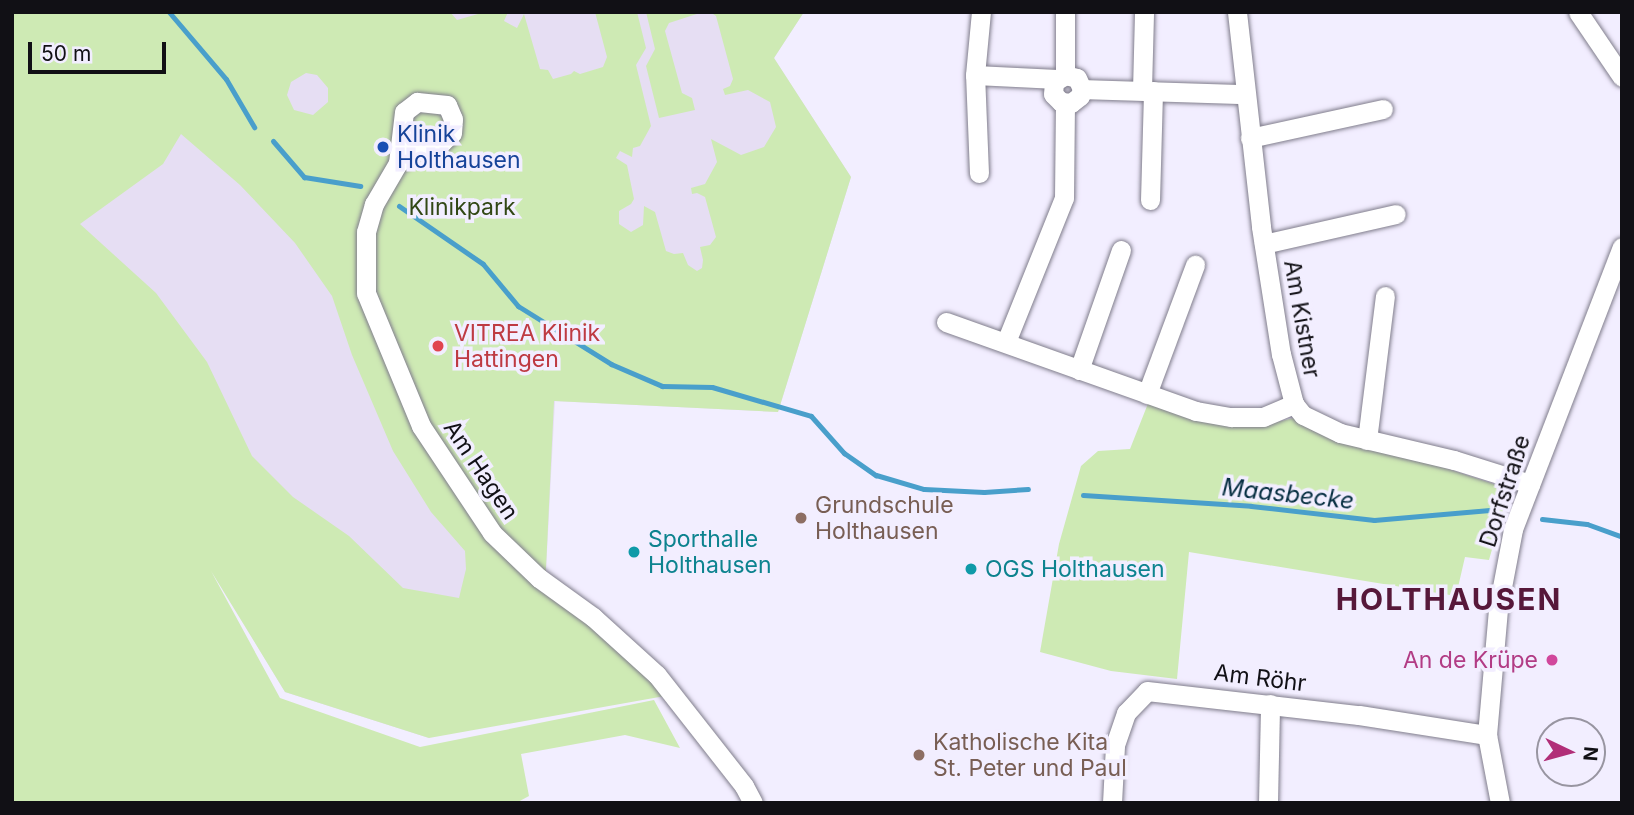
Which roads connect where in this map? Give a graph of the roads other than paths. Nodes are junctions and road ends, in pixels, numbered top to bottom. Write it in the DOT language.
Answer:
graph roads {
  1 [pos="981,12"];
  2 [pos="1065,12"];
  3 [pos="1144,12"];
  4 [pos="1237,12"];
  5 [pos="1578,12"];
  6 [pos="975,75"];
  7 [pos="1061,77"];
  8 [pos="1622,77"];
  9 [pos="1082,89"];
  10 [pos="1148,90"];
  11 [pos="1245,94"];
  12 [pos="1065,103"];
  13 [pos="1383,108"];
  14 [pos="1250,138"];
  15 [pos="398,163"];
  16 [pos="979,173"];
  17 [pos="1150,200"];
  18 [pos="1396,214"];
  19 [pos="1264,244"];
  20 [pos="1622,247"];
  21 [pos="1121,250"];
  22 [pos="1195,265"];
  23 [pos="1385,296"];
  24 [pos="946,322"];
  25 [pos="1006,342"];
  26 [pos="1079,370"];
  27 [pos="1147,394"];
  28 [pos="1294,404"];
  29 [pos="1367,440"];
  30 [pos="1530,484"];
  31 [pos="1270,704"];
  32 [pos="1487,735"];
  33 [pos="753,803"];
  34 [pos="1112,803"];
  35 [pos="1268,803"];
  36 [pos="1500,803"];
  1 -- 6 [label="street"];
  2 -- 7 [label="street"];
  3 -- 10 [label="street"];
  4 -- 11 [label="street, Am Kistner"];
  5 -- 8 [label="street"];
  6 -- 7 [label="street"];
  6 -- 16 [label="street"];
  7 -- 9 [label="street"];
  7 -- 12 [label="street"];
  9 -- 10 [label="street"];
  9 -- 12 [label="street"];
  10 -- 11 [label="street"];
  10 -- 17 [label="street"];
  11 -- 14 [label="street, Am Kistner"];
  12 -- 25 [label="street"];
  13 -- 14 [label="street"];
  14 -- 19 [label="street, Am Kistner"];
  15 -- 33 [label="street, Am Hagen"];
  18 -- 19 [label="street, Am Kistner"];
  19 -- 28 [label="street, Am Kistner"];
  20 -- 30 [label="street, Dorfstraße"];
  21 -- 26 [label="street"];
  22 -- 27 [label="street"];
  23 -- 29 [label="street"];
  24 -- 25 [label="street"];
  25 -- 26 [label="street"];
  26 -- 27 [label="street"];
  27 -- 28 [label="street"];
  28 -- 29 [label="street, Am Kistner"];
  29 -- 30 [label="street, Am Kistner"];
  30 -- 32 [label="street, Dorfstraße"];
  31 -- 32 [label="street, Am Röhr"];
  31 -- 34 [label="street, Am Röhr"];
  31 -- 35 [label="street"];
  32 -- 36 [label="street, Dorfstraße"];
}
